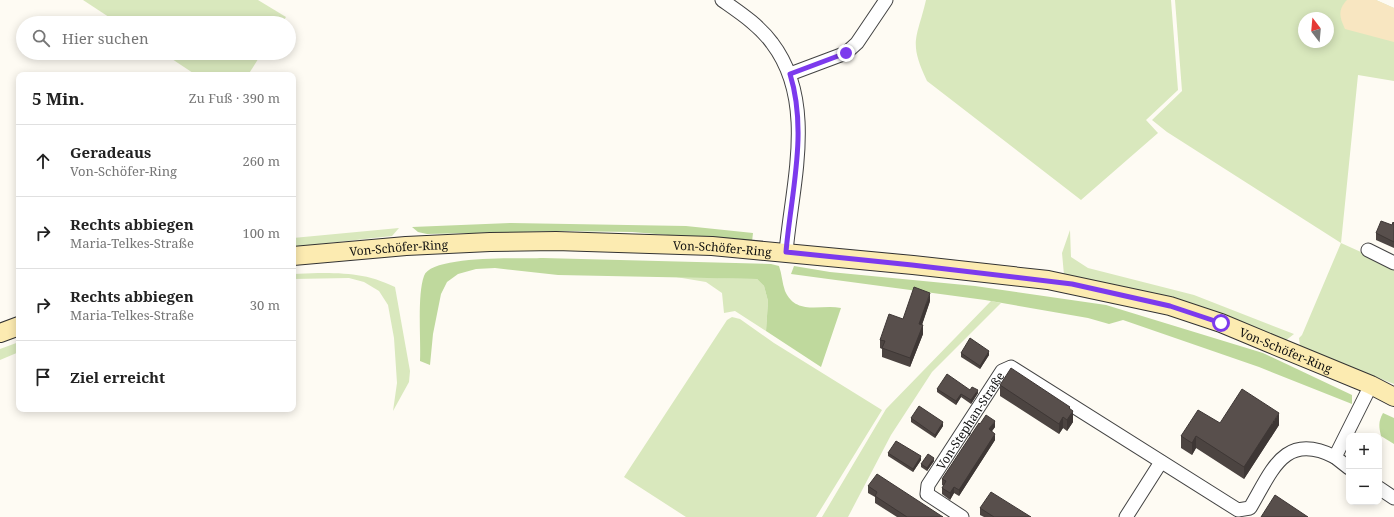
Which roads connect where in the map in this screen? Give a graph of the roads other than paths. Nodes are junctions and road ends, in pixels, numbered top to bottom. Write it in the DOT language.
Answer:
graph roads {
  1 [pos="722,0"];
  2 [pos="886,0"];
  3 [pos="790,74"];
  4 [pos="1368,250"];
  5 [pos="786,252"];
  6 [pos="296,256"];
  7 [pos="1394,263"];
  8 [pos="16,327"];
  9 [pos="0,333"];
  10 [pos="1371,385"];
  11 [pos="1394,397"];
  12 [pos="1335,458"];
  13 [pos="1161,462"];
  14 [pos="1346,466"];
  15 [pos="1382,490"];
  16 [pos="1394,498"];
  17 [pos="962,517"];
  18 [pos="1126,517"];
  1 -- 3 [label="street"];
  2 -- 3 [label="street"];
  3 -- 5 [label="street"];
  4 -- 7 [label="street"];
  5 -- 6 [label="main road, Von-Schöfer-Ring"];
  5 -- 10 [label="main road, Von-Schöfer-Ring"];
  8 -- 9 [label="main road"];
  10 -- 11 [label="main road, Von-Schöfer-Ring"];
  10 -- 12 [label="street"];
  12 -- 13 [label="street, Von-Stephan-Straße"];
  12 -- 14 [label="street, Von-Stephan-Straße"];
  13 -- 17 [label="street, Von-Stephan-Straße"];
  13 -- 18 [label="street"];
  15 -- 16 [label="street"];
}
